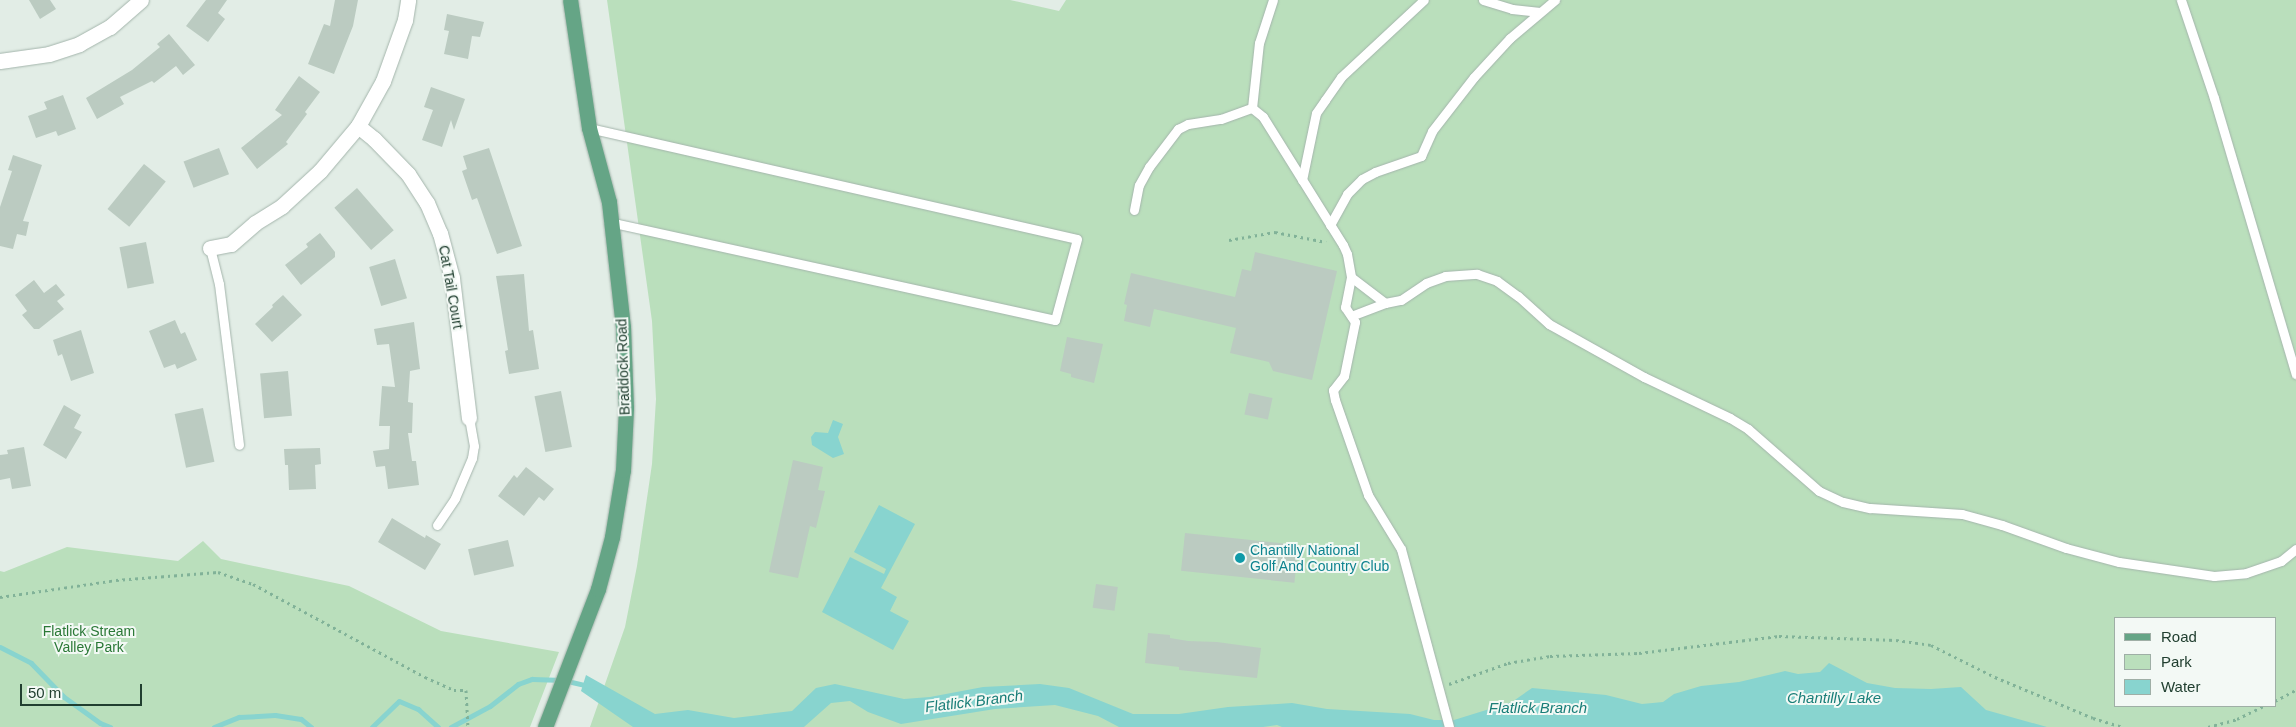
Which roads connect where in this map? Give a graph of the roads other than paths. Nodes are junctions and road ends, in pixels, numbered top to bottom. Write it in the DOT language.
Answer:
graph roads {
  1 [pos="141,0"];
  2 [pos="408,0"];
  3 [pos="570,0"];
  4 [pos="1273,0"];
  5 [pos="1424,0"];
  6 [pos="1483,0"];
  7 [pos="1555,0"];
  8 [pos="2180,0"];
  9 [pos="1540,12"];
  10 [pos="0,61"];
  11 [pos="1252,108"];
  12 [pos="358,126"];
  13 [pos="589,128"];
  14 [pos="1302,180"];
  15 [pos="1134,210"];
  16 [pos="609,222"];
  17 [pos="1330,225"];
  18 [pos="210,248"];
  19 [pos="1351,277"];
  20 [pos="1385,303"];
  21 [pos="1351,316"];
  22 [pos="2296,374"];
  23 [pos="469,418"];
  24 [pos="239,445"];
  25 [pos="437,525"];
  26 [pos="2296,549"];
  27 [pos="545,727"];
  28 [pos="1448,727"];
  1 -- 10 [label="street"];
  2 -- 12 [label="street"];
  3 -- 13 [label="main road, Braddock Road"];
  4 -- 11 [label="lane"];
  5 -- 14 [label="lane"];
  6 -- 9 [label="lane"];
  7 -- 9 [label="lane"];
  8 -- 22 [label="lane"];
  9 -- 17 [label="lane"];
  11 -- 14 [label="lane"];
  11 -- 15 [label="lane"];
  12 -- 18 [label="street"];
  12 -- 23 [label="street, Cat Tail Court"];
  13 -- 16 [label="main road, Braddock Road"];
  13 -- 16 [label="lane"];
  14 -- 17 [label="lane"];
  16 -- 27 [label="main road, Braddock Road"];
  17 -- 19 [label="lane"];
  18 -- 24 [label="lane"];
  19 -- 20 [label="lane"];
  19 -- 21 [label="lane"];
  20 -- 21 [label="lane"];
  20 -- 26 [label="lane"];
  21 -- 28 [label="lane"];
  23 -- 25 [label="lane"];
}
